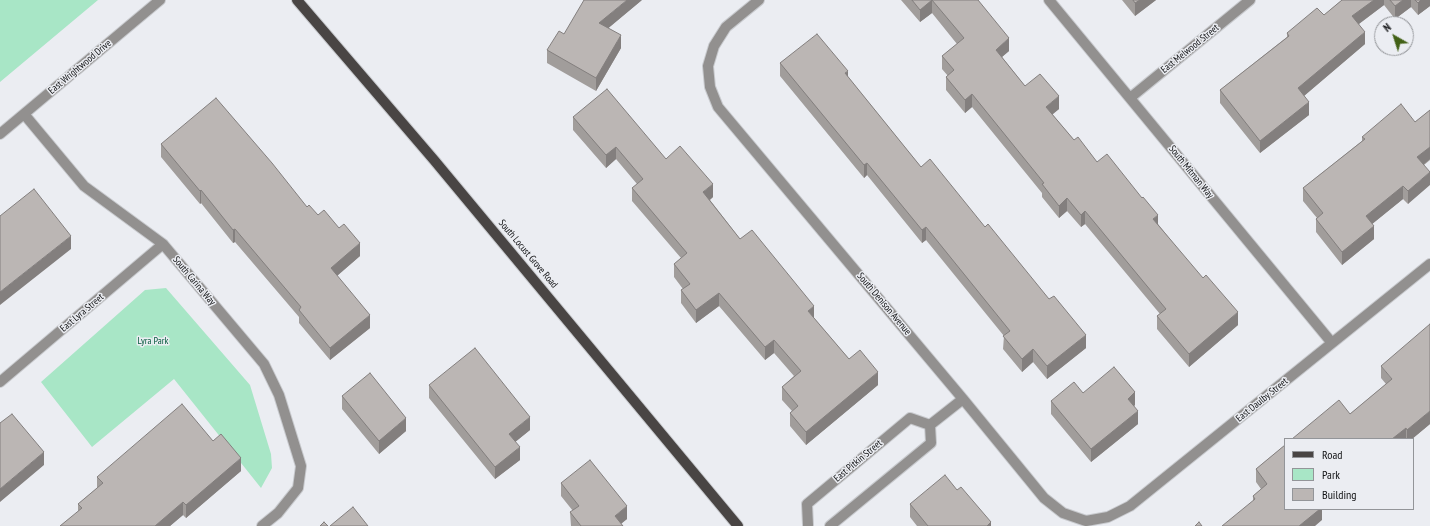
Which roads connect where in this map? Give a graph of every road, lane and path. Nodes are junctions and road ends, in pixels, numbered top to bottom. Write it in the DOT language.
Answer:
graph roads {
  1 [pos="160,0"];
  2 [pos="297,0"];
  3 [pos="759,0"];
  4 [pos="1049,0"];
  5 [pos="1250,0"];
  6 [pos="1130,98"];
  7 [pos="24,114"];
  8 [pos="0,134"];
  9 [pos="164,244"];
  10 [pos="1430,264"];
  11 [pos="1332,343"];
  12 [pos="0,382"];
  13 [pos="964,398"];
  14 [pos="930,425"];
  15 [pos="1086,521"];
  16 [pos="262,526"];
  17 [pos="738,526"];
  18 [pos="810,526"];
  19 [pos="830,526"];
  1 -- 7 [label="street, East Wrightwood Drive"];
  2 -- 17 [label="main road, South Locust Grove Road"];
  3 -- 13 [label="street, South Denison Avenue"];
  4 -- 6 [label="street, South Mitman Way"];
  5 -- 6 [label="street, East Melwood Street"];
  6 -- 11 [label="street, South Mitman Way"];
  7 -- 8 [label="street, East Wrightwood Drive"];
  7 -- 9 [label="street, South Carina Way"];
  9 -- 12 [label="street, East Lyra Street"];
  9 -- 16 [label="street, South Carina Way"];
  10 -- 11 [label="street, East Daulby Street"];
  11 -- 15 [label="street, East Daulby Street"];
  13 -- 14 [label="street"];
  13 -- 15 [label="street, South Denison Avenue"];
  14 -- 18 [label="street, East Pitkin Street"];
  14 -- 19 [label="street"];
}
